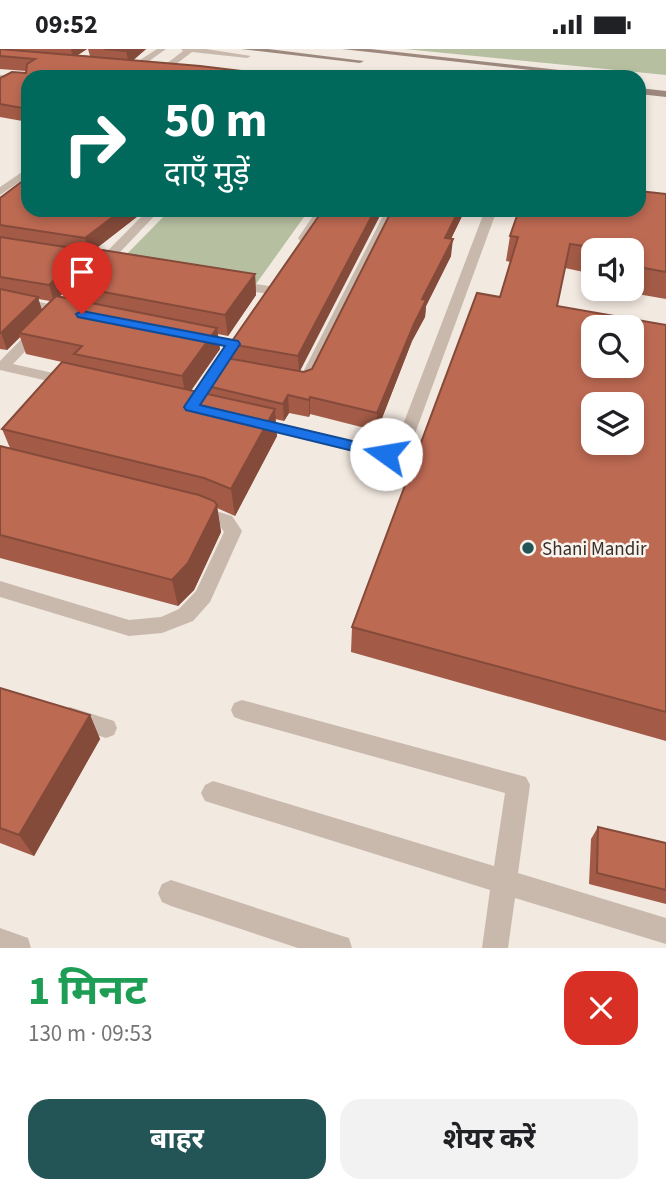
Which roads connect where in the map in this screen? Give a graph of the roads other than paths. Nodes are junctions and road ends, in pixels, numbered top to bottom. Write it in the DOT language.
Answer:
graph roads {
  1 [pos="162,49"];
  2 [pos="188,49"];
  3 [pos="346,49"];
  4 [pos="246,53"];
  5 [pos="364,62"];
  6 [pos="119,67"];
  7 [pos="132,69"];
  8 [pos="137,70"];
  9 [pos="162,70"];
  10 [pos="550,70"];
  11 [pos="0,78"];
  12 [pos="21,80"];
  13 [pos="646,92"];
  14 [pos="666,93"];
  15 [pos="21,176"];
  16 [pos="0,192"];
  17 [pos="146,217"];
  18 [pos="318,217"];
  19 [pos="388,217"];
  20 [pos="488,217"];
  21 [pos="292,256"];
  22 [pos="220,282"];
  23 [pos="269,290"];
  24 [pos="0,298"];
  25 [pos="57,309"];
  26 [pos="84,315"];
  27 [pos="179,333"];
  28 [pos="233,344"];
  29 [pos="1,366"];
  30 [pos="281,377"];
  31 [pos="83,384"];
  32 [pos="243,420"];
  33 [pos="182,507"];
  34 [pos="0,589"];
  35 [pos="242,710"];
  36 [pos="53,712"];
  37 [pos="106,728"];
  38 [pos="213,793"];
  39 [pos="506,881"];
  40 [pos="171,893"];
  41 [pos="666,931"];
  42 [pos="0,941"];
  43 [pos="18,948"];
  44 [pos="339,948"];
  45 [pos="495,948"];
  1 -- 7 [label="street"];
  2 -- 4 [label="street"];
  2 -- 9 [label="street"];
  3 -- 10 [label="main road"];
  4 -- 5 [label="main road"];
  6 -- 7 [label="street"];
  7 -- 8 [label="street"];
  11 -- 12 [label="street"];
  13 -- 14 [label="main road"];
  15 -- 16 [label="street"];
  17 -- 25 [label="street"];
  18 -- 21 [label="street"];
  19 -- 30 [label="street"];
  20 -- 32 [label="street"];
  22 -- 23 [label="street"];
  24 -- 25 [label="street"];
  25 -- 26 [label="street"];
  25 -- 29 [label="street"];
  27 -- 28 [label="street"];
  29 -- 31 [label="street"];
  33 -- 34 [label="street"];
  35 -- 39 [label="street"];
  36 -- 37 [label="street"];
  38 -- 39 [label="street"];
  39 -- 41 [label="street"];
  39 -- 45 [label="street"];
  40 -- 44 [label="street"];
  42 -- 43 [label="street"];
}
